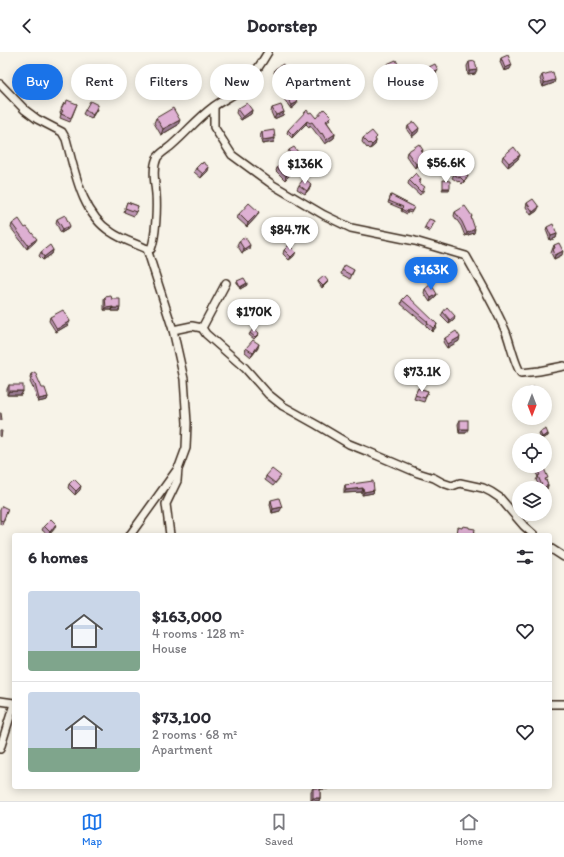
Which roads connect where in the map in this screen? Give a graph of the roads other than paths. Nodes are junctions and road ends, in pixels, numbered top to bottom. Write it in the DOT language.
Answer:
graph roads {
  1 [pos="268,52"];
  2 [pos="0,84"];
  3 [pos="214,107"];
  4 [pos="147,249"];
  5 [pos="226,283"];
  6 [pos="202,328"];
  7 [pos="173,330"];
  8 [pos="564,366"];
  9 [pos="178,467"];
  10 [pos="131,533"];
  11 [pos="170,533"];
  12 [pos="532,533"];
  13 [pos="552,549"];
  14 [pos="564,557"];
  15 [pos="0,701"];
  16 [pos="12,704"];
  17 [pos="552,704"];
  18 [pos="564,704"];
  19 [pos="12,710"];
  20 [pos="0,749"];
  1 -- 3 [label="street"];
  2 -- 4 [label="street"];
  3 -- 4 [label="street"];
  3 -- 8 [label="street"];
  4 -- 7 [label="street"];
  5 -- 6 [label="street"];
  6 -- 7 [label="street"];
  6 -- 12 [label="street"];
  7 -- 9 [label="street"];
  9 -- 10 [label="street"];
  9 -- 11 [label="street"];
  13 -- 14 [label="street"];
  15 -- 16 [label="street"];
  17 -- 18 [label="street"];
  19 -- 20 [label="street"];
}
